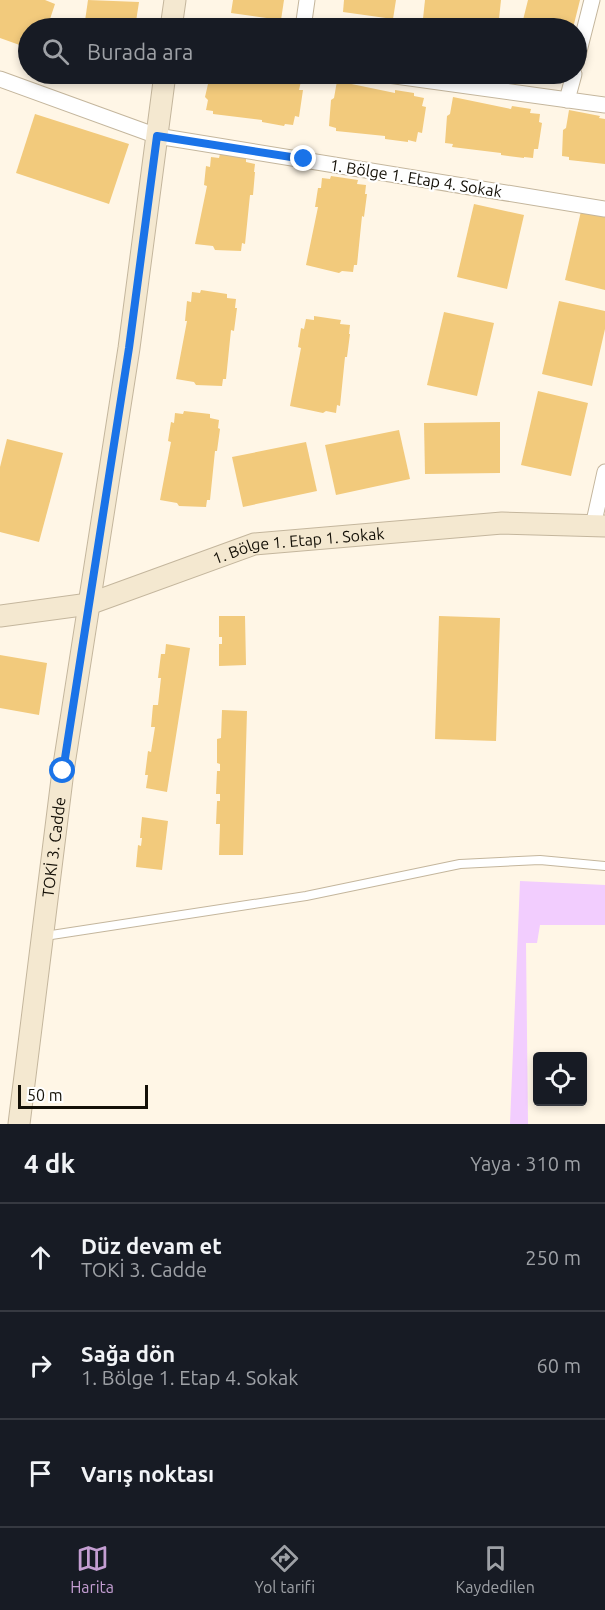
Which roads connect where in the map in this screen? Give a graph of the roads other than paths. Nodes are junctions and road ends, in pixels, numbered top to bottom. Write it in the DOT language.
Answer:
graph roads {
  1 [pos="175,0"];
  2 [pos="307,0"];
  3 [pos="592,0"];
  4 [pos="172,18"];
  5 [pos="304,18"];
  6 [pos="587,20"];
  7 [pos="0,79"];
  8 [pos="164,84"];
  9 [pos="453,84"];
  10 [pos="571,84"];
  11 [pos="567,100"];
  12 [pos="605,105"];
  13 [pos="157,136"];
  14 [pos="605,209"];
  15 [pos="605,472"];
  16 [pos="599,526"];
  17 [pos="89,604"];
  18 [pos="0,616"];
  19 [pos="605,866"];
  20 [pos="43,936"];
  21 [pos="19,1124"];
  1 -- 4 [label="main road"];
  2 -- 5 [label="street"];
  3 -- 6 [label="street"];
  7 -- 13 [label="street, 1. Bölge 1. Etap 4. Sokak"];
  8 -- 13 [label="main road, TOKİ 3. Cadde"];
  9 -- 11 [label="street"];
  10 -- 11 [label="street"];
  11 -- 12 [label="street"];
  13 -- 14 [label="street, 1. Bölge 1. Etap 4. Sokak"];
  13 -- 17 [label="main road, TOKİ 3. Cadde"];
  15 -- 16 [label="street"];
  16 -- 17 [label="main road, 1. Bölge 1. Etap 1. Sokak"];
  17 -- 18 [label="main road, 1. Bölge 1. Etap 1. Sokak"];
  17 -- 20 [label="main road, TOKİ 3. Cadde"];
  19 -- 20 [label="lane"];
  20 -- 21 [label="main road, TOKİ 3. Cadde"];
}
